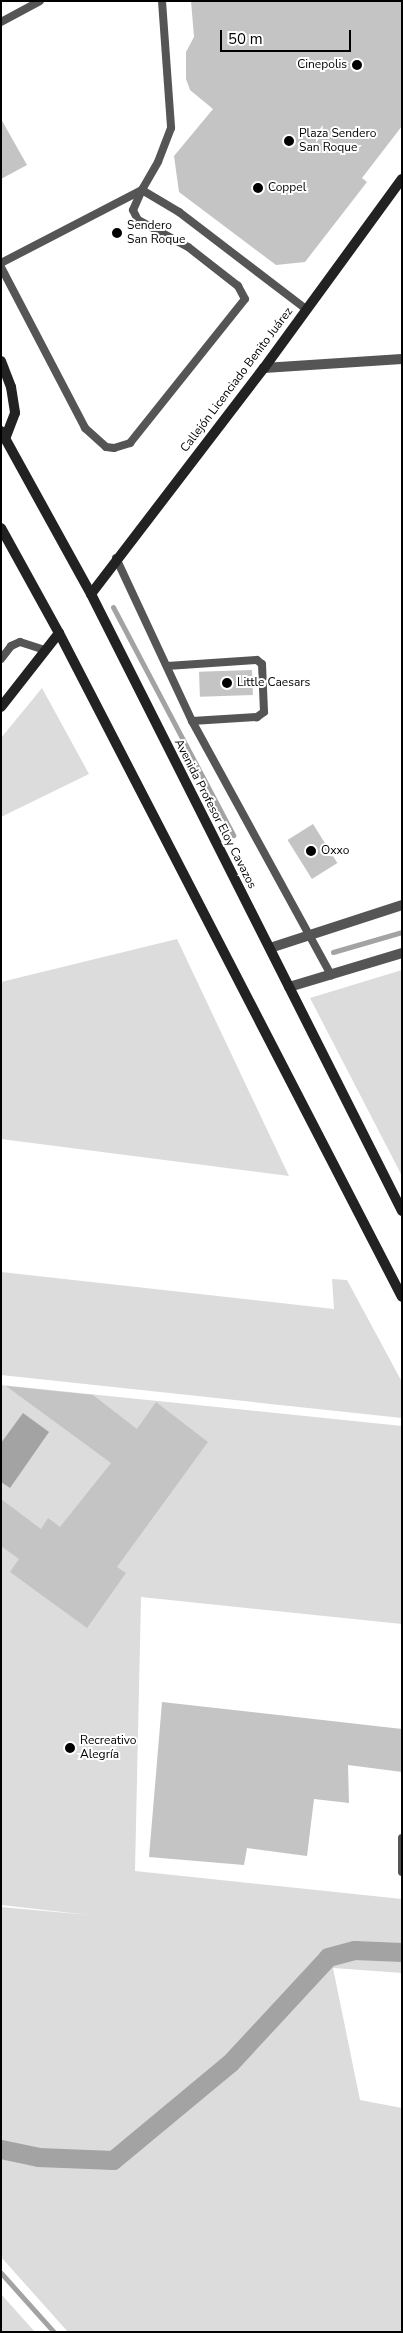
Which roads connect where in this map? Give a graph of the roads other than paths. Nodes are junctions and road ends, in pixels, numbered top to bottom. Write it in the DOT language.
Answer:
graph roads {
  1 [pos="40,1"];
  2 [pos="162,1"];
  3 [pos="1,22"];
  4 [pos="400,186"];
  5 [pos="142,190"];
  6 [pos="1,263"];
  7 [pos="1,267"];
  8 [pos="306,309"];
  9 [pos="402,359"];
  10 [pos="1,361"];
  11 [pos="264,368"];
  12 [pos="3,435"];
  13 [pos="1,528"];
  14 [pos="116,558"];
  15 [pos="91,594"];
  16 [pos="59,633"];
  17 [pos="45,650"];
  18 [pos="1,659"];
  19 [pos="167,666"];
  20 [pos="1,707"];
  21 [pos="192,721"];
  22 [pos="402,905"];
  23 [pos="310,935"];
  24 [pos="270,948"];
  25 [pos="402,953"];
  26 [pos="331,975"];
  27 [pos="289,987"];
  28 [pos="402,1211"];
  29 [pos="402,1297"];
  30 [pos="402,1838"];
  31 [pos="402,1872"];
  1 -- 3 [label="lane"];
  2 -- 5 [label="lane"];
  4 -- 8 [label="main road, Callejón Licenciado Benito Juárez"];
  5 -- 6 [label="lane"];
  5 -- 7 [label="lane"];
  5 -- 8 [label="lane"];
  8 -- 11 [label="main road, Callejón Licenciado Benito Juárez"];
  9 -- 11 [label="street"];
  10 -- 12 [label="main road"];
  11 -- 14 [label="main road, Callejón Licenciado Benito Juárez"];
  12 -- 15 [label="main road, Avenida Profesor Eloy Cavazos"];
  13 -- 16 [label="main road"];
  14 -- 15 [label="main road, Callejón Licenciado Benito Juárez"];
  14 -- 19 [label="lane"];
  15 -- 24 [label="main road, Avenida Profesor Eloy Cavazos"];
  16 -- 17 [label="main road"];
  16 -- 29 [label="main road"];
  17 -- 18 [label="lane"];
  17 -- 20 [label="main road"];
  19 -- 21 [label="lane"];
  19 -- 21 [label="lane"];
  21 -- 23 [label="lane"];
  22 -- 23 [label="street"];
  23 -- 24 [label="street"];
  23 -- 26 [label="lane"];
  24 -- 27 [label="main road, Avenida Profesor Eloy Cavazos"];
  25 -- 26 [label="street"];
  26 -- 27 [label="street"];
  27 -- 28 [label="main road, Avenida Profesor Eloy Cavazos"];
  30 -- 31 [label="lane"];
}
